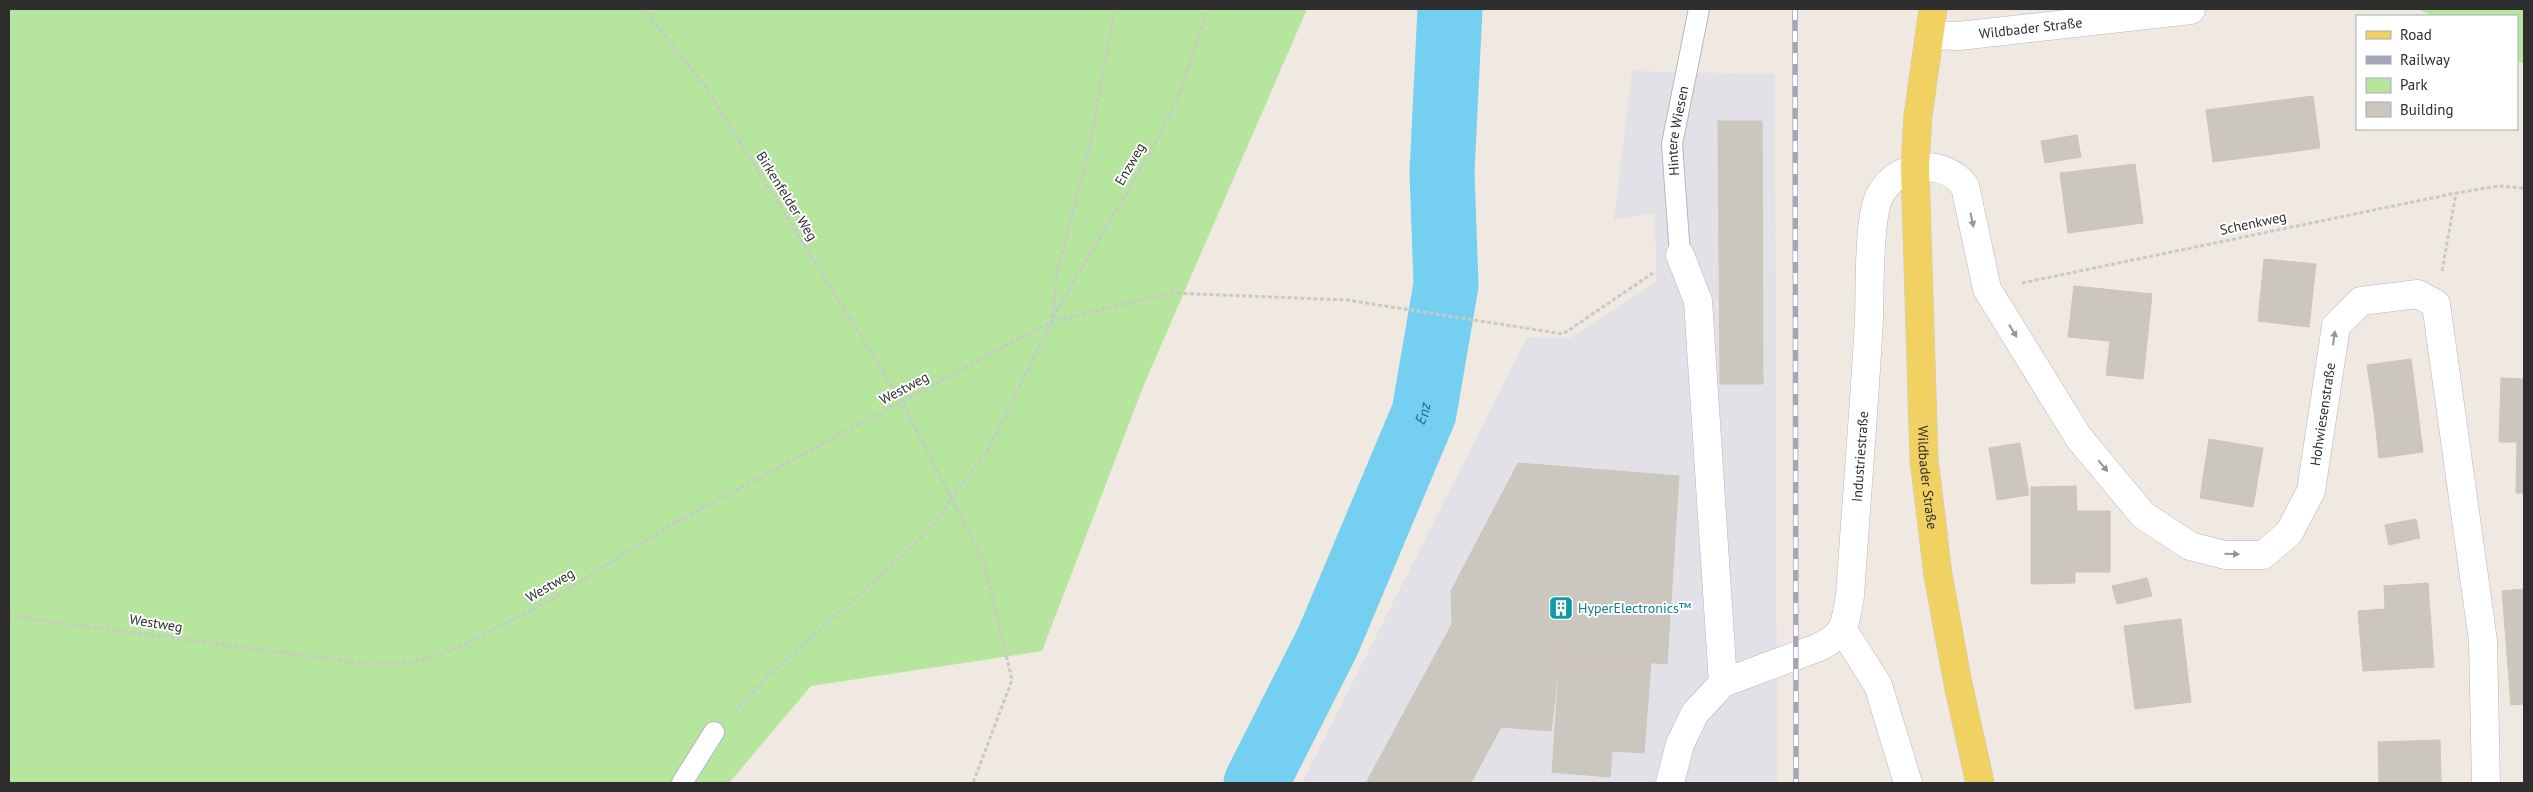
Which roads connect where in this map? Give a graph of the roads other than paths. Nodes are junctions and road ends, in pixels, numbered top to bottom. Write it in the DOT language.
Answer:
graph roads {
  1 [pos="1699,9"];
  2 [pos="2191,10"];
  3 [pos="1931,22"];
  4 [pos="1915,167"];
  5 [pos="1680,255"];
  6 [pos="1843,630"];
  7 [pos="1723,683"];
  8 [pos="714,732"];
  9 [pos="682,783"];
  10 [pos="1670,783"];
  11 [pos="1908,783"];
  12 [pos="1980,783"];
  13 [pos="2486,783"];
  1 -- 5 [label="lane, Hintere Wiesen"];
  2 -- 3 [label="street, Wildbader Straße"];
  3 -- 4 [label="main road, Wildbader Straße"];
  4 -- 6 [label="street, Industriestraße"];
  4 -- 12 [label="main road, Wildbader Straße"];
  4 -- 13 [label="street, Hohwiesenstraße, one-way"];
  5 -- 7 [label="street"];
  6 -- 7 [label="street"];
  6 -- 11 [label="street"];
  7 -- 10 [label="street"];
  8 -- 9 [label="lane"];
}
